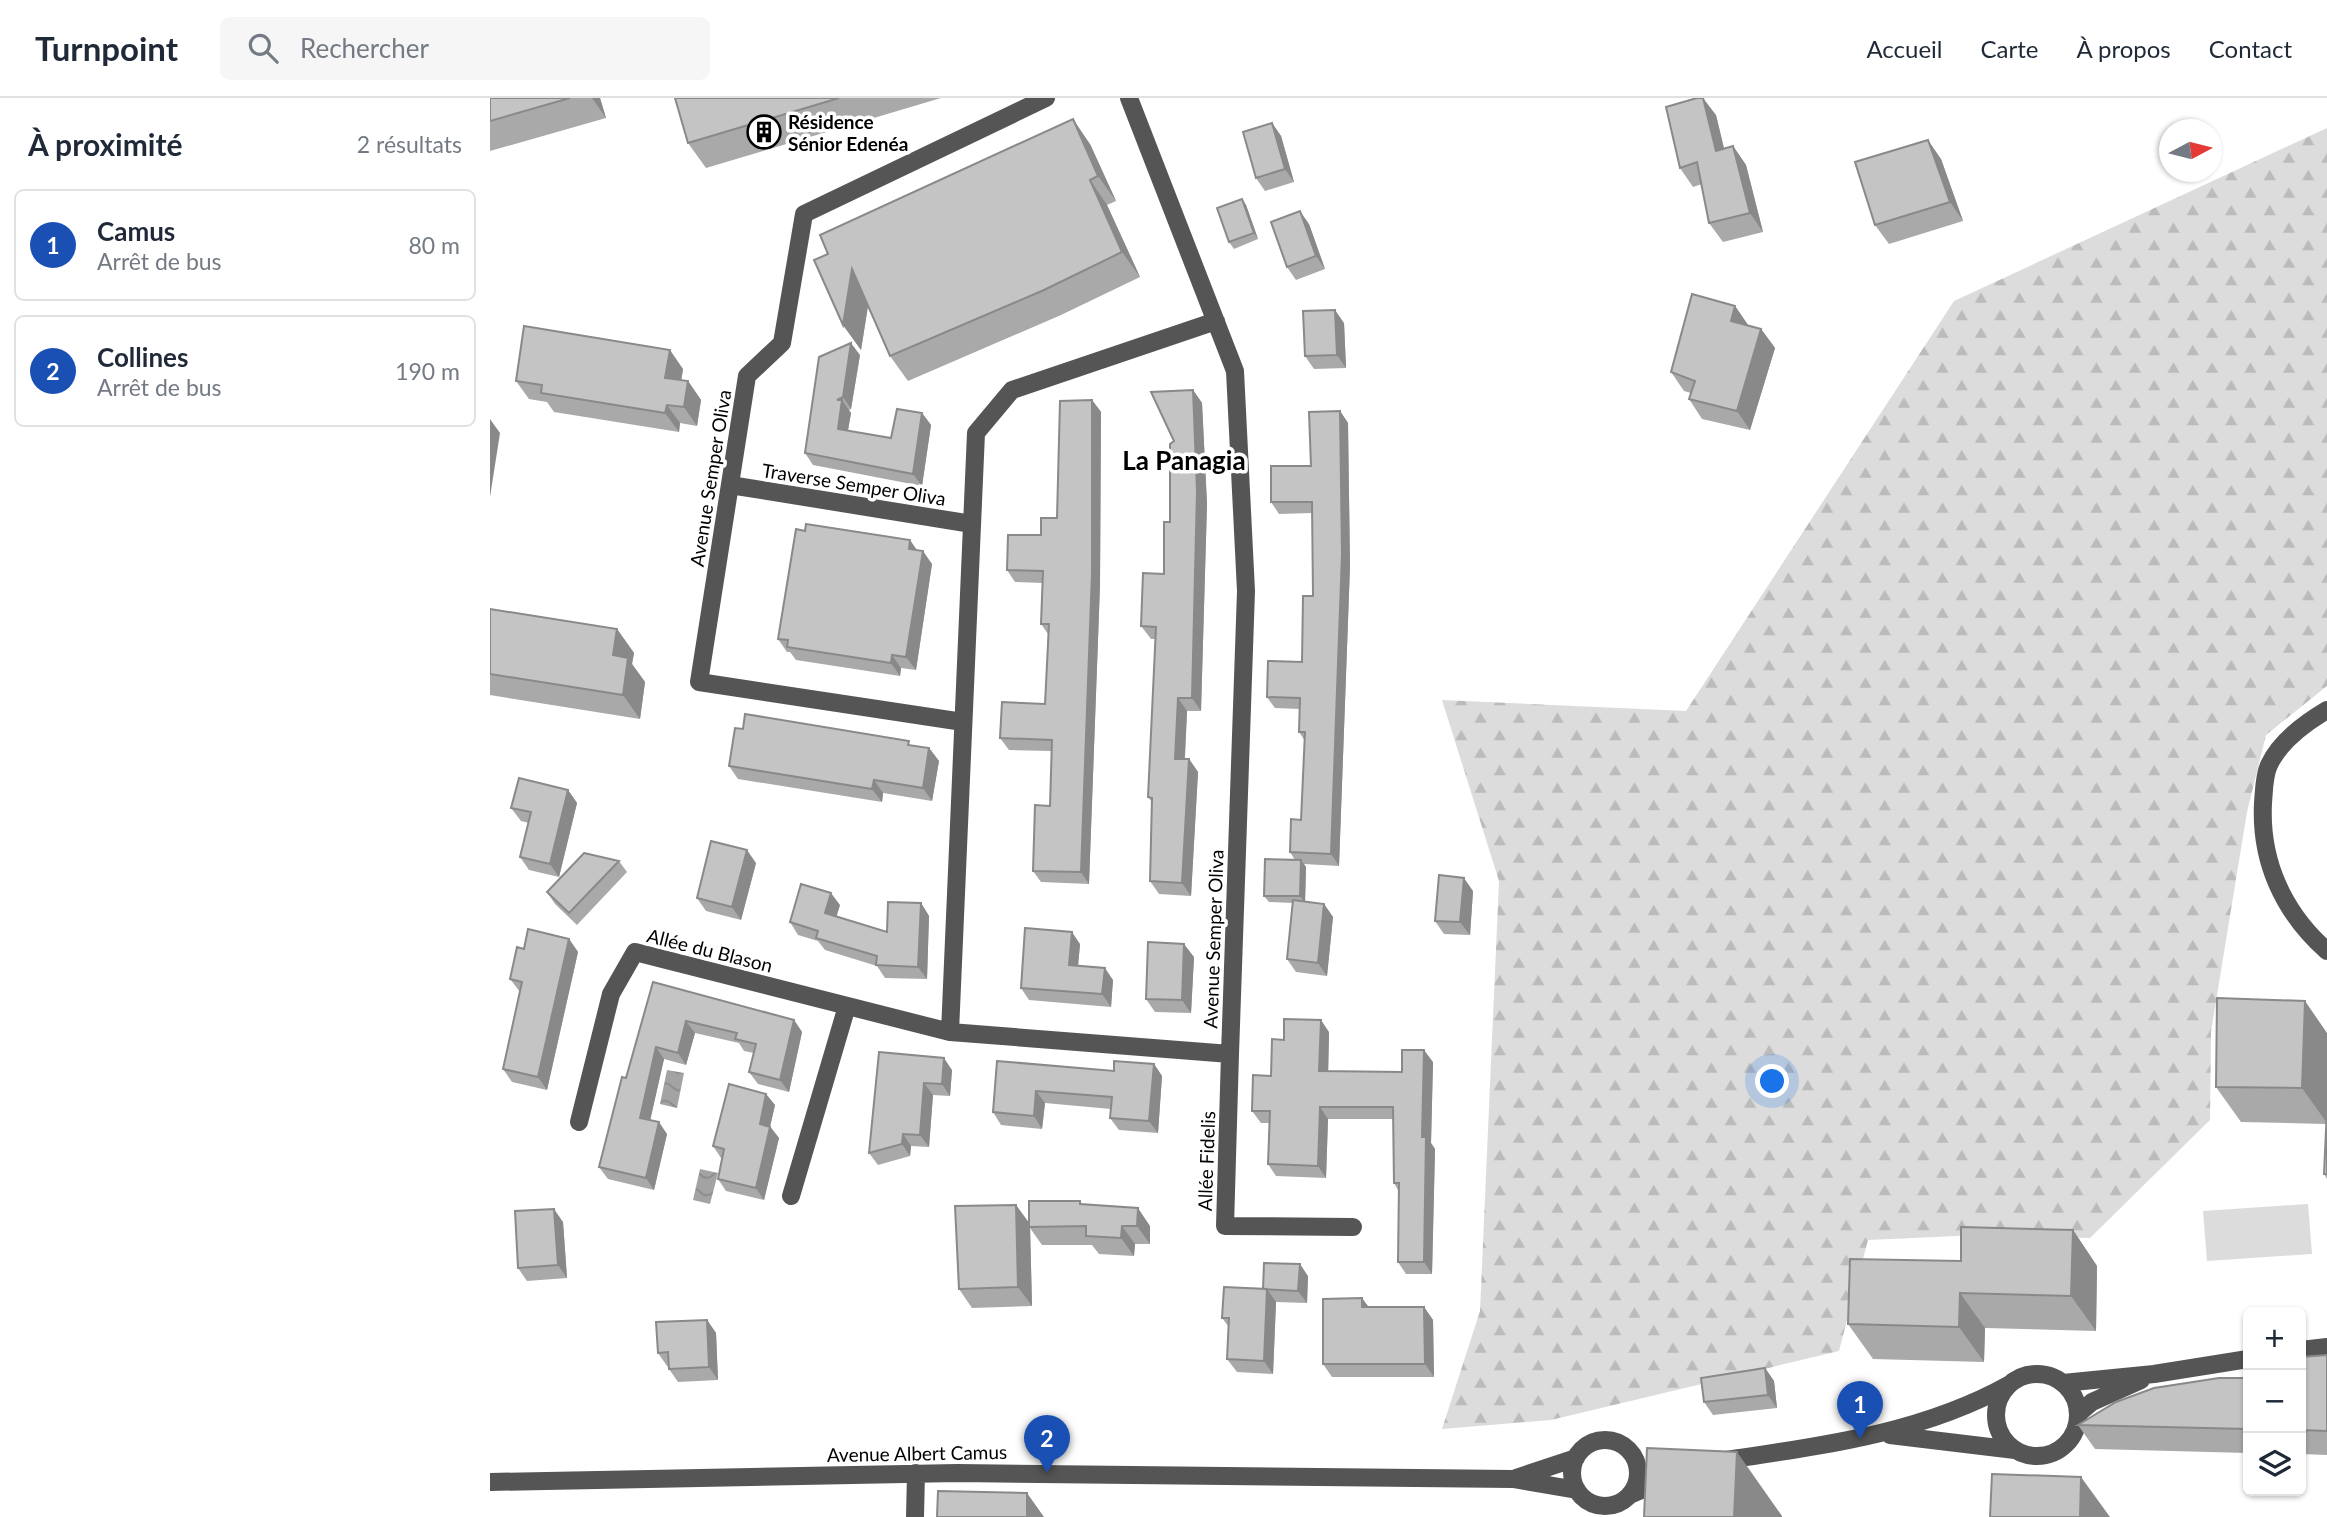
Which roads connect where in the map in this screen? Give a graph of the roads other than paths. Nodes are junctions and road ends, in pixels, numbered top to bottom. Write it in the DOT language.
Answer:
graph roads {
  1 [pos="1046,98"];
  2 [pos="1129,98"];
  3 [pos="1216,321"];
  4 [pos="730,485"];
  5 [pos="972,524"];
  6 [pos="2327,710"];
  7 [pos="963,722"];
  8 [pos="2327,951"];
  9 [pos="846,1006"];
  10 [pos="950,1032"];
  11 [pos="1230,1054"];
  12 [pos="579,1122"];
  13 [pos="791,1196"];
  14 [pos="1353,1227"];
  15 [pos="2327,1347"];
  16 [pos="2306,1349"];
  17 [pos="2243,1360"];
  18 [pos="2154,1374"];
  19 [pos="2063,1383"];
  20 [pos="2010,1384"];
  21 [pos="2078,1414"];
  22 [pos="1883,1435"];
  23 [pos="2015,1450"];
  24 [pos="1630,1451"];
  25 [pos="1653,1454"];
  26 [pos="1576,1458"];
  27 [pos="1707,1463"];
  28 [pos="1685,1472"];
  29 [pos="916,1473"];
  30 [pos="1513,1479"];
  31 [pos="490,1482"];
  32 [pos="1577,1490"];
  33 [pos="1632,1494"];
  34 [pos="1603,1512"];
  35 [pos="915,1517"];
  1 -- 4 [label="street, Avenue Semper Oliva"];
  2 -- 3 [label="street, Avenue Semper Oliva"];
  3 -- 5 [label="street"];
  3 -- 11 [label="street, Avenue Semper Oliva"];
  4 -- 5 [label="street, Traverse Semper Oliva"];
  4 -- 7 [label="street, Avenue Semper Oliva"];
  5 -- 7 [label="street"];
  6 -- 8 [label="street"];
  7 -- 10 [label="street"];
  9 -- 10 [label="street, Allée du Blason"];
  9 -- 12 [label="street, Allée du Blason"];
  9 -- 13 [label="street"];
  10 -- 11 [label="street, Avenue Semper Oliva"];
  11 -- 14 [label="street, Allée Fidelis"];
  15 -- 16 [label="street"];
  17 -- 18 [label="street"];
  18 -- 19 [label="street"];
  18 -- 21 [label="street"];
  19 -- 20 [label="street"];
  19 -- 21 [label="street"];
  20 -- 22 [label="street"];
  20 -- 23 [label="street"];
  21 -- 23 [label="street"];
  22 -- 23 [label="street"];
  22 -- 27 [label="street"];
  24 -- 25 [label="street"];
  24 -- 26 [label="street"];
  24 -- 33 [label="street"];
  26 -- 30 [label="street, Avenue Albert Camus"];
  26 -- 32 [label="street"];
  28 -- 33 [label="street"];
  29 -- 30 [label="street, Avenue Albert Camus"];
  29 -- 31 [label="street, Avenue Albert Camus"];
  29 -- 35 [label="street"];
  30 -- 32 [label="street, Avenue Albert Camus"];
  32 -- 34 [label="street"];
  33 -- 34 [label="street"];
}
